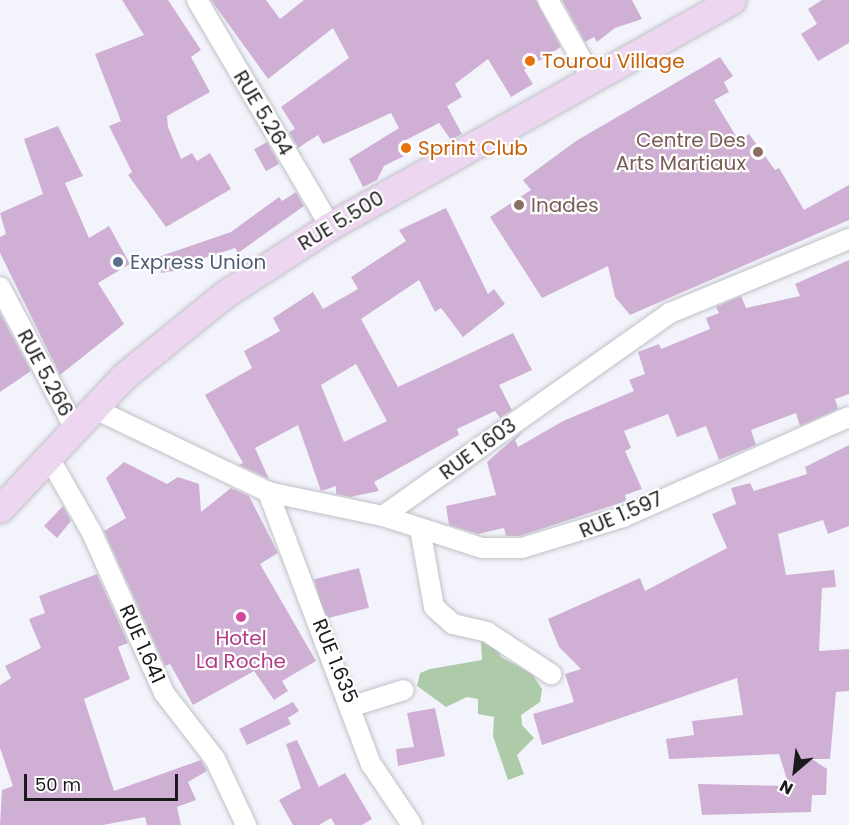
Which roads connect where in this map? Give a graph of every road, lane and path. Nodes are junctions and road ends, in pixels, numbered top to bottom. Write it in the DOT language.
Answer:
graph roads {
  1 [pos="196,0"];
  2 [pos="548,0"];
  3 [pos="732,0"];
  4 [pos="592,78"];
  5 [pos="330,226"];
  6 [pos="849,239"];
  7 [pos="0,287"];
  8 [pos="93,408"];
  9 [pos="849,417"];
  10 [pos="74,427"];
  11 [pos="48,456"];
  12 [pos="268,492"];
  13 [pos="0,509"];
  14 [pos="383,516"];
  15 [pos="420,529"];
  16 [pos="551,674"];
  17 [pos="404,690"];
  18 [pos="353,706"];
  19 [pos="246,825"];
  20 [pos="412,825"];
  1 -- 5 [label="street, RUE 5.264"];
  2 -- 4 [label="street"];
  3 -- 4 [label="main road, RUE 5.500"];
  4 -- 5 [label="main road, RUE 5.500"];
  5 -- 8 [label="main road, RUE 5.500"];
  6 -- 14 [label="street, RUE 1.603"];
  7 -- 10 [label="street, RUE 5.266"];
  8 -- 10 [label="main road, RUE 5.500"];
  8 -- 12 [label="street"];
  9 -- 15 [label="street, RUE 1.597"];
  10 -- 11 [label="main road, RUE 5.500"];
  11 -- 13 [label="main road, RUE 5.500"];
  11 -- 19 [label="street, RUE 1.641"];
  12 -- 14 [label="street"];
  12 -- 18 [label="street, RUE 1.635"];
  14 -- 15 [label="street, RUE 1.597"];
  15 -- 16 [label="street"];
  17 -- 18 [label="street"];
  18 -- 20 [label="street, RUE 1.635"];
}
